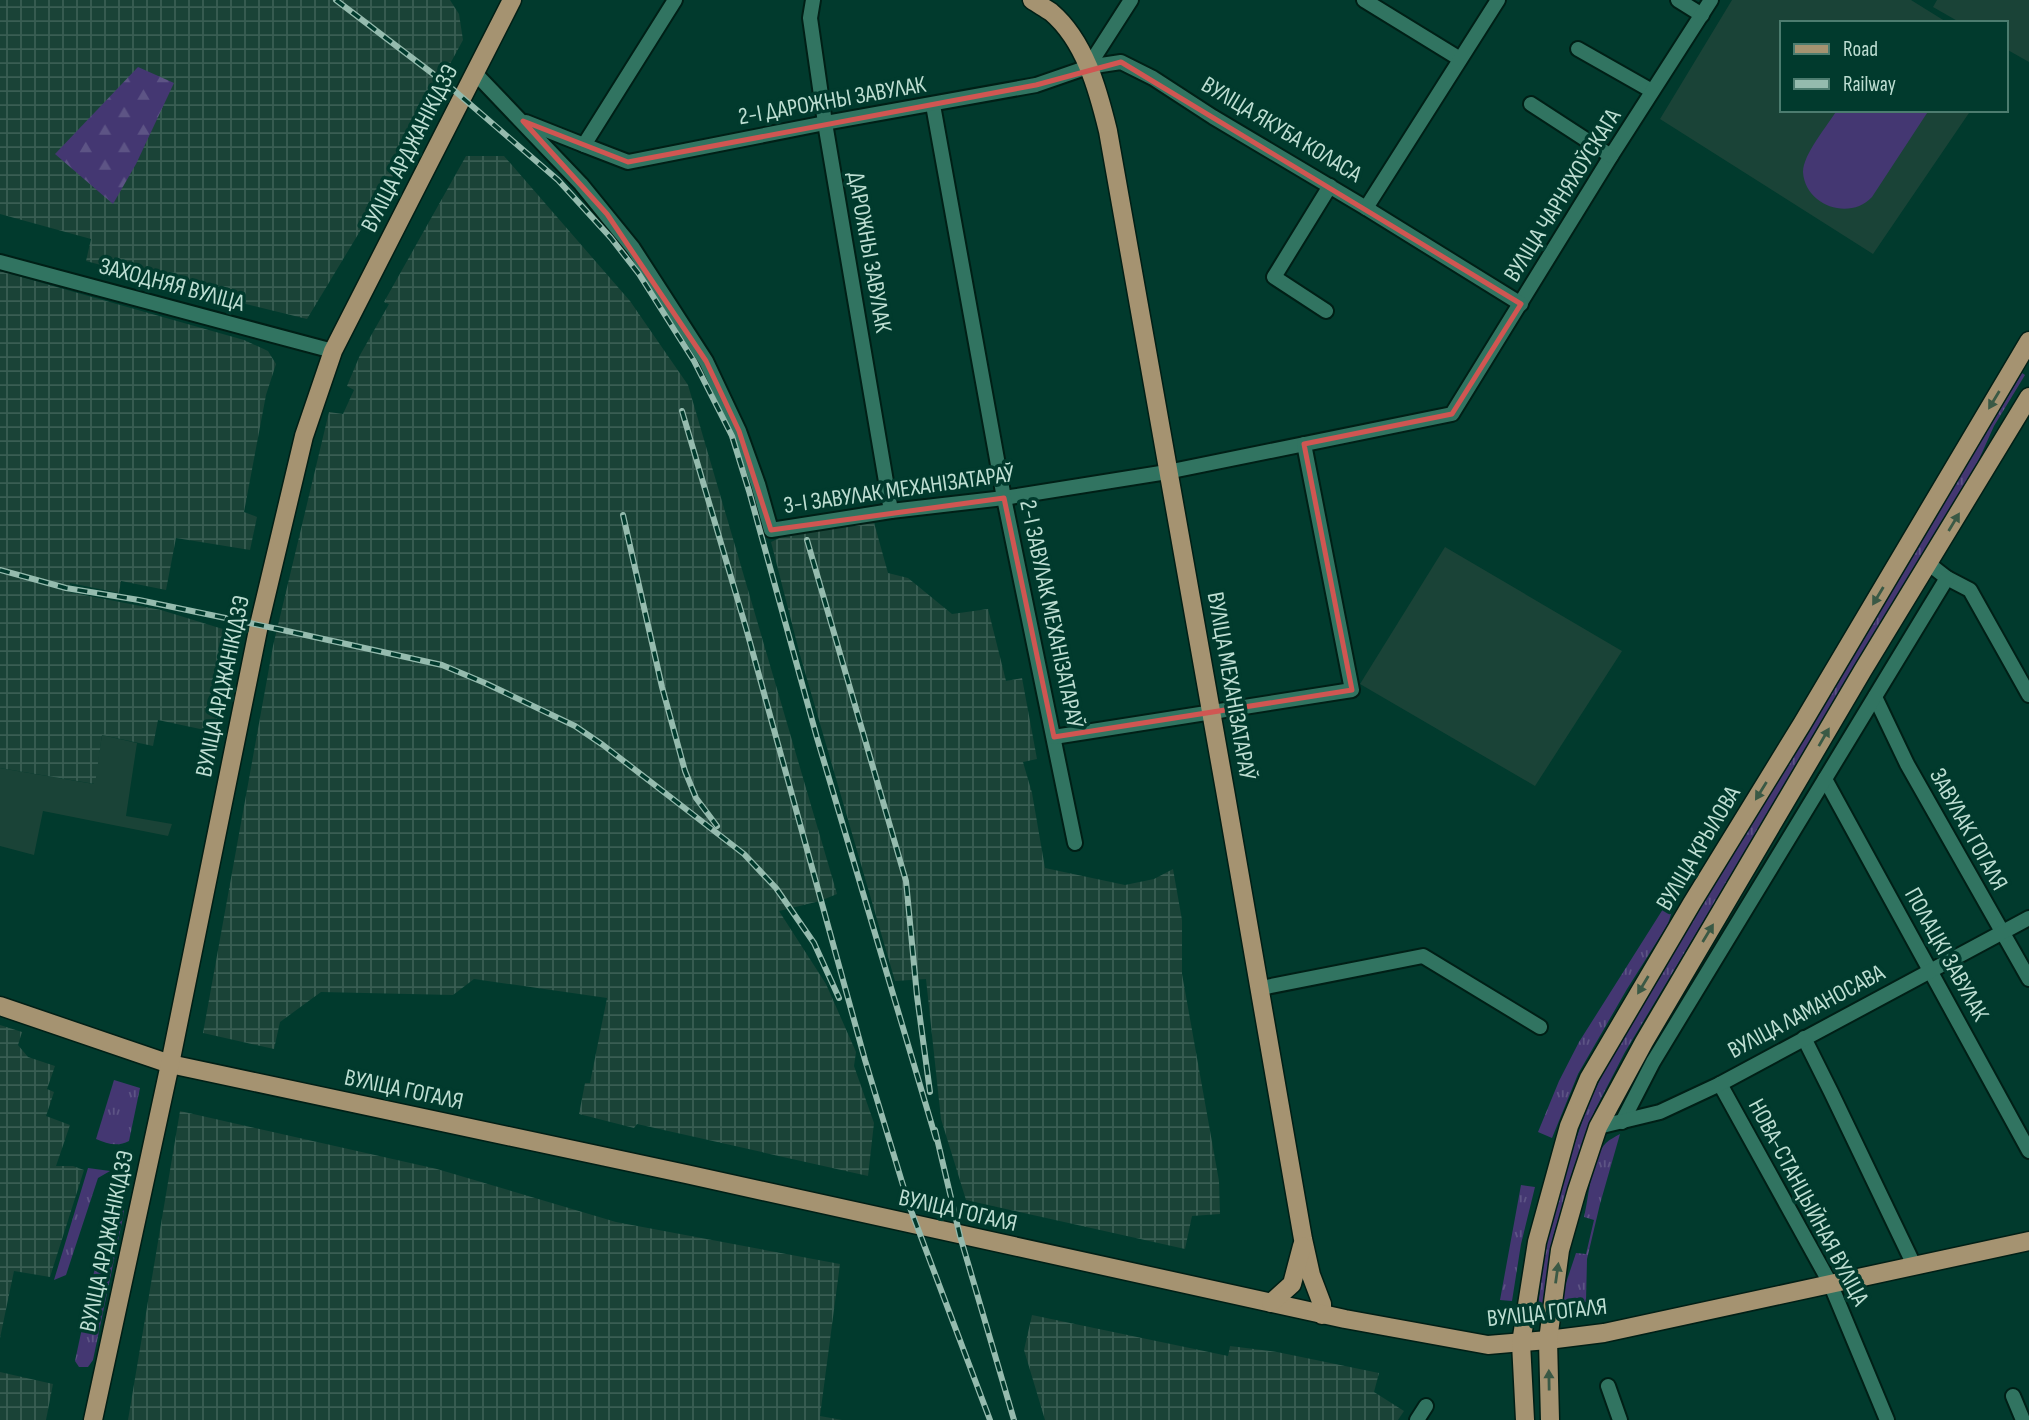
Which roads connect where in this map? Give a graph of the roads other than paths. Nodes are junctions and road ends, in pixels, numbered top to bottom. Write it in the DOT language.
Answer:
graph roads {
  1 [pos="512,0"];
  2 [pos="675,0"];
  3 [pos="813,0"];
  4 [pos="1032,0"];
  5 [pos="1131,0"];
  6 [pos="1364,0"];
  7 [pos="1498,0"];
  8 [pos="1678,0"];
  9 [pos="1711,0"];
  10 [pos="1702,15"];
  11 [pos="1578,49"];
  12 [pos="1460,59"];
  13 [pos="1088,67"];
  14 [pos="475,73"];
  15 [pos="1652,91"];
  16 [pos="1531,104"];
  17 [pos="933,105"];
  18 [pos="523,121"];
  19 [pos="825,124"];
  20 [pos="584,145"];
  21 [pos="1611,156"];
  22 [pos="1330,186"];
  23 [pos="1366,208"];
  24 [pos="0,262"];
  25 [pos="1521,304"];
  26 [pos="1326,311"];
  27 [pos="332,351"];
  28 [pos="2026,354"];
  29 [pos="2029,397"];
  30 [pos="1452,414"];
  31 [pos="1304,444"];
  32 [pos="1167,472"];
  33 [pos="1004,498"];
  34 [pos="891,511"];
  35 [pos="1929,564"];
  36 [pos="1947,578"];
  37 [pos="2029,695"];
  38 [pos="1875,697"];
  39 [pos="1212,712"];
  40 [pos="1054,737"];
  41 [pos="1825,779"];
  42 [pos="1075,843"];
  43 [pos="2029,918"];
  44 [pos="2001,933"];
  45 [pos="1930,970"];
  46 [pos="2029,979"];
  47 [pos="1261,988"];
  48 [pos="0,1006"];
  49 [pos="1539,1027"];
  50 [pos="1804,1038"];
  51 [pos="170,1064"];
  52 [pos="1720,1084"];
  53 [pos="1622,1122"];
  54 [pos="1598,1127"];
  55 [pos="2029,1151"];
  56 [pos="1303,1240"];
  57 [pos="2029,1241"];
  58 [pos="1914,1265"];
  59 [pos="1830,1283"];
  60 [pos="1271,1303"];
  61 [pos="1322,1315"];
  62 [pos="1548,1340"];
  63 [pos="1521,1343"];
  64 [pos="1608,1386"];
  65 [pos="2013,1396"];
  66 [pos="1426,1406"];
  67 [pos="93,1420"];
  68 [pos="1417,1420"];
  69 [pos="1525,1420"];
  70 [pos="1550,1420"];
  71 [pos="1620,1420"];
  72 [pos="1887,1420"];
  73 [pos="2023,1420"];
  1 -- 14 [label="main road, ВУЛІЦА АРДЖАНІКІДЗЭ"];
  2 -- 20 [label="street"];
  3 -- 19 [label="street, ДАРОЖНЫ ЗАВУЛАК"];
  4 -- 13 [label="main road"];
  5 -- 13 [label="street"];
  6 -- 12 [label="street"];
  7 -- 12 [label="street"];
  8 -- 10 [label="street"];
  9 -- 10 [label="street, ВУЛІЦА ЧАРНЯХОЎСКАГА"];
  10 -- 15 [label="street, ВУЛІЦА ЧАРНЯХОЎСКАГА"];
  11 -- 15 [label="street"];
  12 -- 23 [label="street"];
  13 -- 17 [label="street, 2-І ДАРОЖНЫ ЗАВУЛАК"];
  13 -- 22 [label="street, ВУЛІЦА ЯКУБА КОЛАСА"];
  13 -- 32 [label="main road, ВУЛІЦА МЕХАНІЗАТАРАЎ"];
  14 -- 18 [label="street, 3-І ЗАВУЛАК МЕХАНІЗАТАРАЎ"];
  14 -- 27 [label="main road, ВУЛІЦА АРДЖАНІКІДЗЭ"];
  15 -- 21 [label="street, ВУЛІЦА ЧАРНЯХОЎСКАГА"];
  16 -- 21 [label="street"];
  17 -- 19 [label="street, 2-І ДАРОЖНЫ ЗАВУЛАК"];
  17 -- 33 [label="street, 2-І ЗАВУЛАК МЕХАНІЗАТАРАЎ"];
  18 -- 20 [label="street, 2-І ДАРОЖНЫ ЗАВУЛАК"];
  18 -- 34 [label="street, 3-І ЗАВУЛАК МЕХАНІЗАТАРАЎ"];
  19 -- 20 [label="street, 2-І ДАРОЖНЫ ЗАВУЛАК"];
  19 -- 34 [label="street, ДАРОЖНЫ ЗАВУЛАК"];
  21 -- 25 [label="street, ВУЛІЦА ЧАРНЯХОЎСКАГА"];
  22 -- 23 [label="street, ВУЛІЦА ЯКУБА КОЛАСА"];
  22 -- 26 [label="street"];
  23 -- 25 [label="street, ВУЛІЦА ЯКУБА КОЛАСА"];
  24 -- 27 [label="street, ЗАХОДНЯЯ ВУЛІЦА"];
  25 -- 30 [label="street, ВУЛІЦА ЧАРНЯХОЎСКАГА"];
  27 -- 51 [label="main road, ВУЛІЦА АРДЖАНІКІДЗЭ"];
  28 -- 63 [label="main road, ВУЛІЦА КРЫЛОВА, one-way"];
  35 -- 29 [label="main road, one-way"];
  30 -- 31 [label="street, 3-І ЗАВУЛАК МЕХАНІЗАТАРАЎ"];
  31 -- 32 [label="street, 3-І ЗАВУЛАК МЕХАНІЗАТАРАЎ"];
  31 -- 39 [label="street"];
  32 -- 33 [label="street, 3-І ЗАВУЛАК МЕХАНІЗАТАРАЎ"];
  32 -- 39 [label="main road, ВУЛІЦА МЕХАНІЗАТАРАЎ"];
  33 -- 34 [label="street, 3-І ЗАВУЛАК МЕХАНІЗАТАРАЎ"];
  33 -- 40 [label="street, 2-І ЗАВУЛАК МЕХАНІЗАТАРАЎ"];
  35 -- 36 [label="street"];
  54 -- 35 [label="main road, one-way"];
  36 -- 37 [label="street"];
  36 -- 38 [label="street"];
  38 -- 41 [label="street"];
  38 -- 44 [label="street, ЗАВУЛАК ГОГАЛЯ"];
  39 -- 40 [label="street"];
  39 -- 47 [label="main road, ВУЛІЦА МЕХАНІЗАТАРАЎ"];
  40 -- 42 [label="street, 2-І ЗАВУЛАК МЕХАНІЗАТАРАЎ"];
  41 -- 45 [label="street, ПОЛАЦКІ ЗАВУЛАК"];
  41 -- 53 [label="street"];
  43 -- 44 [label="street, ВУЛІЦА ЛАМАНОСАВА"];
  44 -- 45 [label="street, ВУЛІЦА ЛАМАНОСАВА"];
  44 -- 46 [label="street, ЗАВУЛАК ГОГАЛЯ"];
  45 -- 50 [label="street, ВУЛІЦА ЛАМАНОСАВА"];
  45 -- 55 [label="street, ПОЛАЦКІ ЗАВУЛАК"];
  47 -- 49 [label="street"];
  47 -- 56 [label="main road, ВУЛІЦА МЕХАНІЗАТАРАЎ"];
  48 -- 51 [label="main road, ВУЛІЦА ГОГАЛЯ"];
  50 -- 52 [label="street, ВУЛІЦА ЛАМАНОСАВА"];
  50 -- 58 [label="street"];
  51 -- 60 [label="main road, ВУЛІЦА ГОГАЛЯ"];
  51 -- 67 [label="main road, ВУЛІЦА АРДЖАНІКІДЗЭ"];
  52 -- 53 [label="street, ВУЛІЦА ЛАМАНОСАВА"];
  52 -- 59 [label="street, НОВА-СТАНЦЫЙНАЯ ВУЛІЦА"];
  53 -- 54 [label="street, ВУЛІЦА ЛАМАНОСАВА"];
  62 -- 54 [label="main road, one-way"];
  56 -- 60 [label="main road"];
  56 -- 61 [label="main road, ВУЛІЦА МЕХАНІЗАТАРАЎ"];
  57 -- 58 [label="main road, ВУЛІЦА ГОГАЛЯ"];
  58 -- 59 [label="main road, ВУЛІЦА ГОГАЛЯ"];
  59 -- 62 [label="main road, ВУЛІЦА ГОГАЛЯ"];
  59 -- 72 [label="street, НОВА-СТАНЦЫЙНАЯ ВУЛІЦА"];
  60 -- 61 [label="main road, ВУЛІЦА ГОГАЛЯ"];
  61 -- 63 [label="main road, ВУЛІЦА ГОГАЛЯ"];
  62 -- 63 [label="main road, ВУЛІЦА ГОГАЛЯ"];
  70 -- 62 [label="main road, one-way"];
  63 -- 69 [label="main road, ВУЛІЦА КРЫЛОВА"];
  64 -- 71 [label="street"];
  65 -- 73 [label="street"];
  66 -- 68 [label="street"];
}
